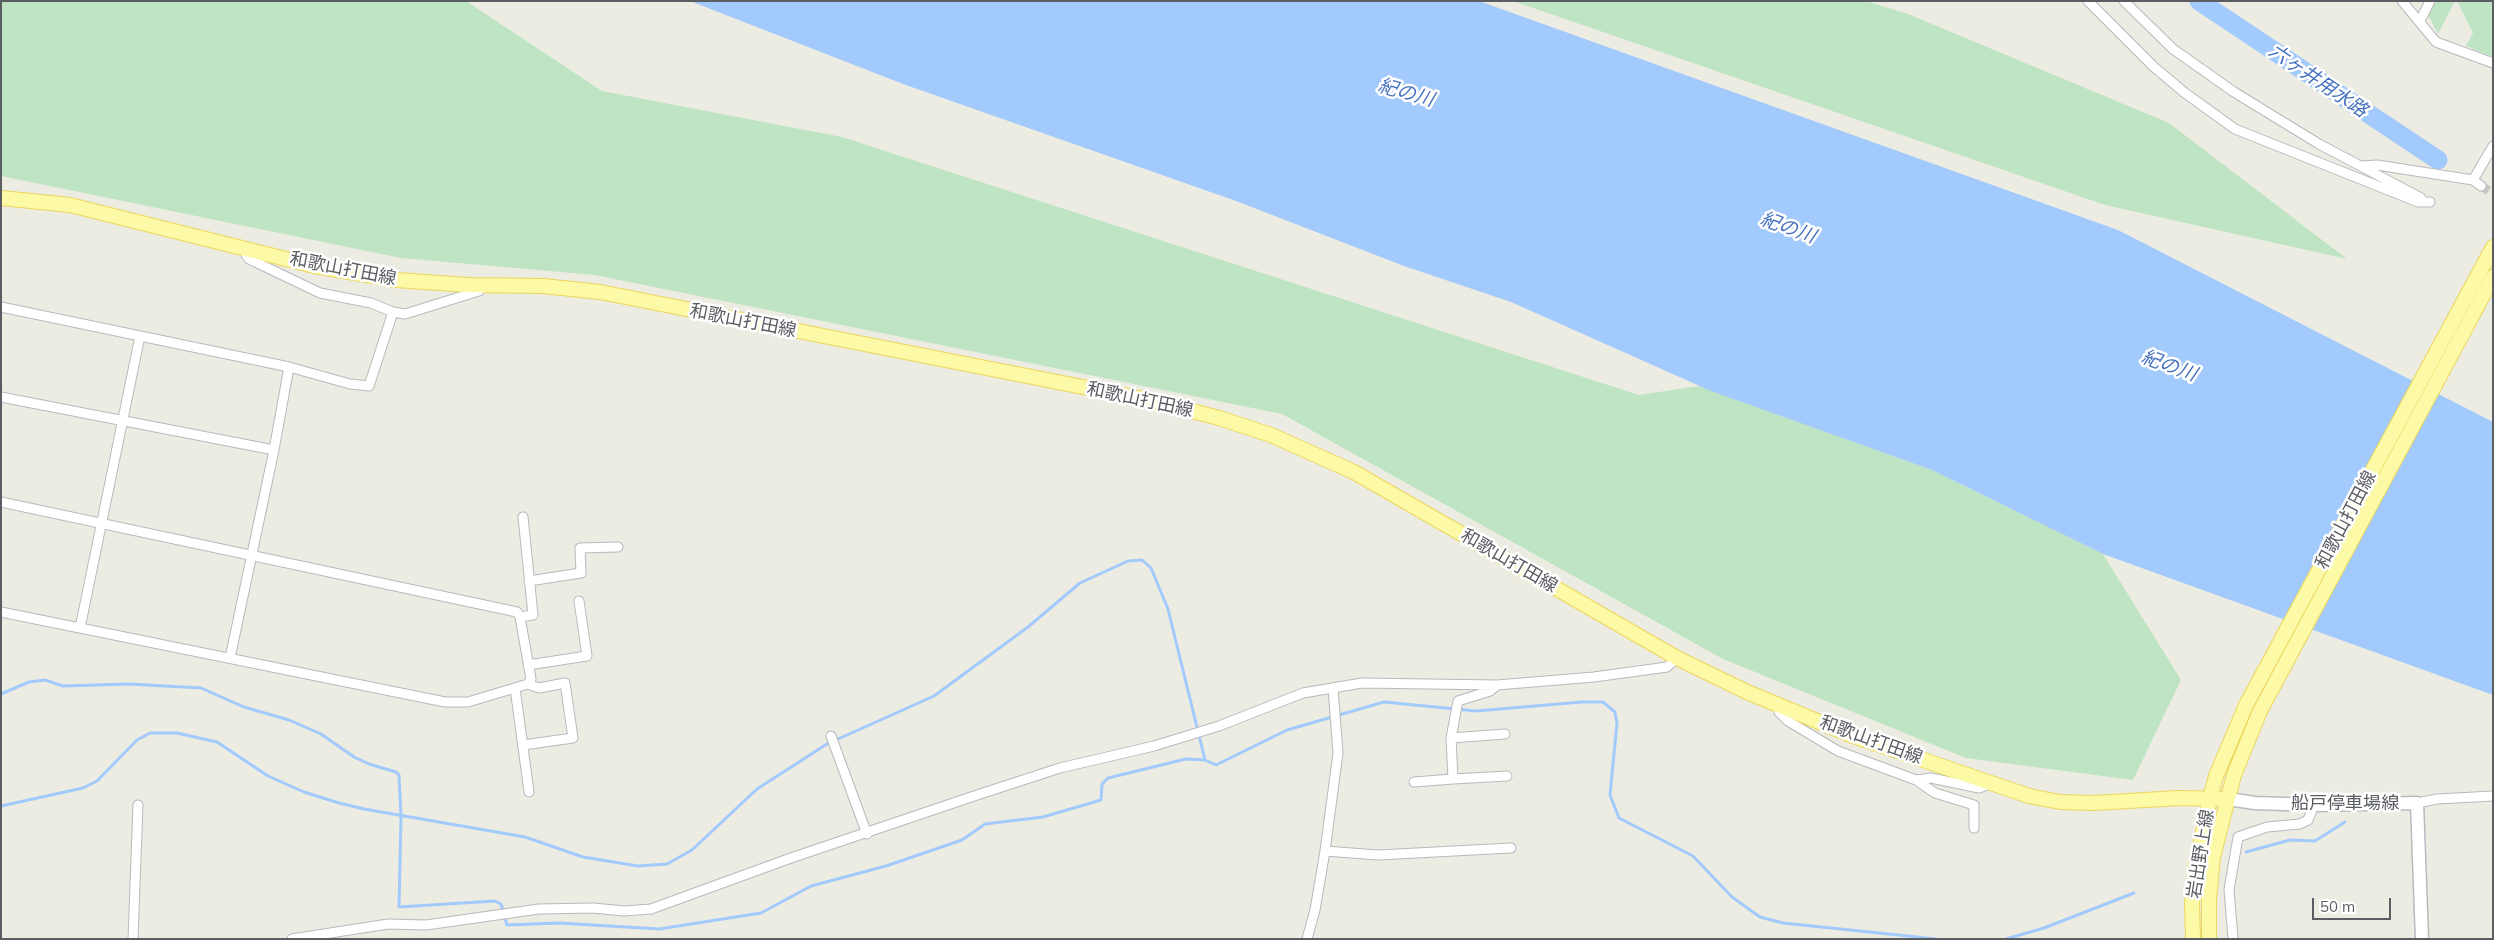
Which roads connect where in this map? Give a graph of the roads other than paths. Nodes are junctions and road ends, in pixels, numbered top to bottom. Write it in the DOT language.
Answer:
graph roads {
  1 [pos="2088,1"];
  2 [pos="2124,1"];
  3 [pos="2402,1"];
  4 [pos="2430,1"];
  5 [pos="2420,21"];
  6 [pos="2493,63"];
  7 [pos="2493,146"];
  8 [pos="2362,166"];
  9 [pos="1,198"];
  10 [pos="2493,247"];
  11 [pos="247,250"];
  12 [pos="2493,278"];
  13 [pos="483,285"];
  14 [pos="1,307"];
  15 [pos="393,312"];
  16 [pos="140,336"];
  17 [pos="289,367"];
  18 [pos="1,396"];
  19 [pos="122,420"];
  20 [pos="274,450"];
  21 [pos="1,502"];
  22 [pos="523,518"];
  23 [pos="102,523"];
  24 [pos="618,547"];
  25 [pos="252,555"];
  26 [pos="529,581"];
  27 [pos="579,601"];
  28 [pos="1,612"];
  29 [pos="520,617"];
  30 [pos="80,628"];
  31 [pos="230,658"];
  32 [pos="1677,658"];
  33 [pos="528,665"];
  34 [pos="528,684"];
  35 [pos="1497,685"];
  36 [pos="515,688"];
  37 [pos="1334,688"];
  38 [pos="1780,706"];
  39 [pos="1505,734"];
  40 [pos="831,736"];
  41 [pos="1451,738"];
  42 [pos="523,745"];
  43 [pos="1507,776"];
  44 [pos="1453,779"];
  45 [pos="1916,780"];
  46 [pos="1414,782"];
  47 [pos="1992,783"];
  48 [pos="530,792"];
  49 [pos="2493,796"];
  50 [pos="2210,799"];
  51 [pos="2228,799"];
  52 [pos="2417,803"];
  53 [pos="138,805"];
  54 [pos="2314,806"];
  55 [pos="1974,828"];
  56 [pos="867,834"];
  57 [pos="1511,848"];
  58 [pos="1326,852"];
  59 [pos="2233,938"];
  60 [pos="133,939"];
  61 [pos="292,939"];
  62 [pos="1307,939"];
  63 [pos="2193,939"];
  64 [pos="2209,939"];
  65 [pos="2422,939"];
  1 -- 8 [label="street"];
  2 -- 8 [label="street"];
  3 -- 5 [label="street"];
  4 -- 5 [label="street"];
  5 -- 6 [label="street"];
  7 -- 8 [label="street"];
  9 -- 11 [label="main road, 和歌山打田線"];
  10 -- 50 [label="main road, 和歌山打田線"];
  11 -- 13 [label="main road, 和歌山打田線"];
  11 -- 15 [label="street"];
  12 -- 51 [label="main road, 和歌山打田線"];
  13 -- 15 [label="street"];
  13 -- 32 [label="main road, 和歌山打田線"];
  14 -- 16 [label="street"];
  15 -- 17 [label="street"];
  16 -- 17 [label="street"];
  16 -- 19 [label="street"];
  17 -- 20 [label="street"];
  18 -- 19 [label="street"];
  19 -- 20 [label="street"];
  19 -- 23 [label="street"];
  20 -- 25 [label="street"];
  21 -- 23 [label="street"];
  22 -- 26 [label="street"];
  23 -- 25 [label="street"];
  23 -- 30 [label="street"];
  24 -- 26 [label="street"];
  25 -- 29 [label="street"];
  25 -- 31 [label="street"];
  26 -- 29 [label="street"];
  27 -- 33 [label="street"];
  28 -- 30 [label="street"];
  29 -- 33 [label="street"];
  30 -- 31 [label="street"];
  31 -- 36 [label="street"];
  32 -- 35 [label="street"];
  32 -- 38 [label="main road, 和歌山打田線"];
  33 -- 34 [label="street"];
  34 -- 36 [label="street"];
  34 -- 42 [label="street"];
  35 -- 37 [label="street"];
  35 -- 41 [label="street"];
  36 -- 42 [label="street"];
  37 -- 56 [label="street"];
  37 -- 58 [label="street"];
  38 -- 45 [label="street"];
  38 -- 47 [label="main road, 和歌山打田線"];
  39 -- 41 [label="street"];
  40 -- 56 [label="street"];
  41 -- 44 [label="street"];
  42 -- 48 [label="street"];
  43 -- 44 [label="street"];
  44 -- 46 [label="street"];
  45 -- 47 [label="street"];
  45 -- 55 [label="street"];
  47 -- 50 [label="main road, 和歌山打田線"];
  49 -- 52 [label="street"];
  50 -- 51 [label="main road, 和歌山打田線"];
  50 -- 63 [label="main road, 岩出野上線"];
  51 -- 54 [label="main road, 船戸停車場線"];
  51 -- 64 [label="main road, 岩出野上線"];
  52 -- 54 [label="main road, 船戸停車場線"];
  52 -- 65 [label="main road, 船戸停車場線"];
  53 -- 60 [label="street"];
  54 -- 59 [label="street"];
  56 -- 61 [label="street"];
  57 -- 58 [label="street"];
  58 -- 62 [label="street"];
}
